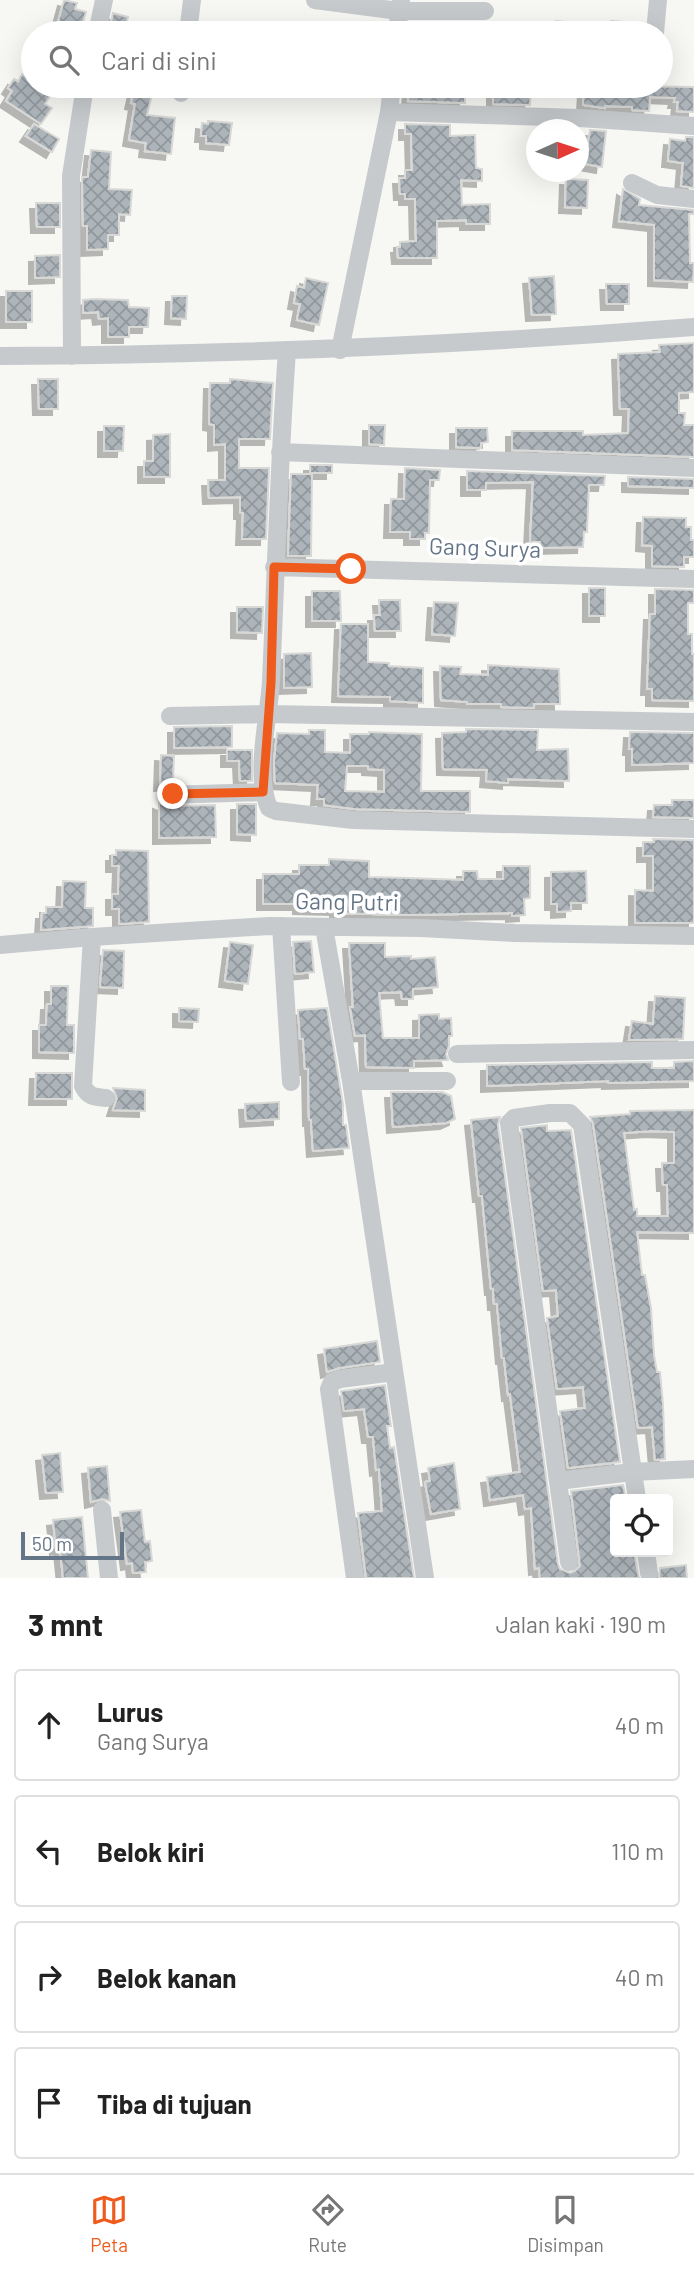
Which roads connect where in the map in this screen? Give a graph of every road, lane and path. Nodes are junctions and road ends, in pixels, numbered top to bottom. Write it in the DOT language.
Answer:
graph roads {
  1 [pos="104,0"];
  2 [pos="192,0"];
  3 [pos="315,0"];
  4 [pos="658,0"];
  5 [pos="400,6"];
  6 [pos="485,11"];
  7 [pos="100,21"];
  8 [pos="189,21"];
  9 [pos="656,21"];
  10 [pos="83,98"];
  11 [pos="391,98"];
  12 [pos="390,112"];
  13 [pos="694,126"];
  14 [pos="632,183"];
  15 [pos="694,199"];
  16 [pos="694,327"];
  17 [pos="340,350"];
  18 [pos="287,351"];
  19 [pos="0,356"];
  20 [pos="72,356"];
  21 [pos="280,452"];
  22 [pos="694,468"];
  23 [pos="274,567"];
  24 [pos="694,579"];
  25 [pos="268,714"];
  26 [pos="170,716"];
  27 [pos="694,722"];
  28 [pos="263,792"];
  29 [pos="166,794"];
  30 [pos="694,828"];
  31 [pos="281,926"];
  32 [pos="324,927"];
  33 [pos="694,936"];
  34 [pos="92,937"];
  35 [pos="0,945"];
  36 [pos="694,1049"];
  37 [pos="457,1054"];
  38 [pos="351,1081"];
  39 [pos="447,1081"];
  40 [pos="291,1082"];
  41 [pos="106,1098"];
  42 [pos="394,1372"];
  43 [pos="694,1469"];
  44 [pos="632,1472"];
  45 [pos="558,1480"];
  46 [pos="636,1494"];
  47 [pos="102,1510"];
  48 [pos="647,1557"];
  49 [pos="569,1562"];
  50 [pos="649,1573"];
  51 [pos="109,1578"];
  52 [pos="355,1578"];
  53 [pos="425,1578"];
  1 -- 7 [label="street"];
  2 -- 8 [label="street"];
  3 -- 5 [label="street"];
  4 -- 9 [label="street"];
  5 -- 6 [label="street"];
  10 -- 20 [label="street"];
  11 -- 12 [label="street"];
  12 -- 13 [label="street"];
  12 -- 17 [label="street"];
  14 -- 15 [label="street"];
  16 -- 17 [label="street"];
  17 -- 18 [label="street"];
  18 -- 20 [label="street"];
  18 -- 21 [label="street"];
  19 -- 20 [label="street"];
  21 -- 22 [label="street"];
  21 -- 23 [label="street"];
  23 -- 24 [label="street, Gang Surya"];
  23 -- 25 [label="street"];
  25 -- 26 [label="street"];
  25 -- 27 [label="street"];
  25 -- 28 [label="street"];
  28 -- 29 [label="street"];
  28 -- 30 [label="street"];
  31 -- 32 [label="street, Gang Putri"];
  31 -- 34 [label="street, Gang Putri"];
  31 -- 40 [label="street"];
  32 -- 33 [label="street, Gang Putri"];
  32 -- 38 [label="street"];
  34 -- 35 [label="street, Gang Putri"];
  34 -- 41 [label="street"];
  36 -- 37 [label="street"];
  38 -- 39 [label="street"];
  38 -- 42 [label="street"];
  42 -- 52 [label="street"];
  42 -- 53 [label="street"];
  43 -- 44 [label="street"];
  44 -- 45 [label="street"];
  44 -- 45 [label="street"];
  44 -- 46 [label="street"];
  45 -- 49 [label="street"];
  47 -- 51 [label="street"];
  48 -- 50 [label="street"];
}
